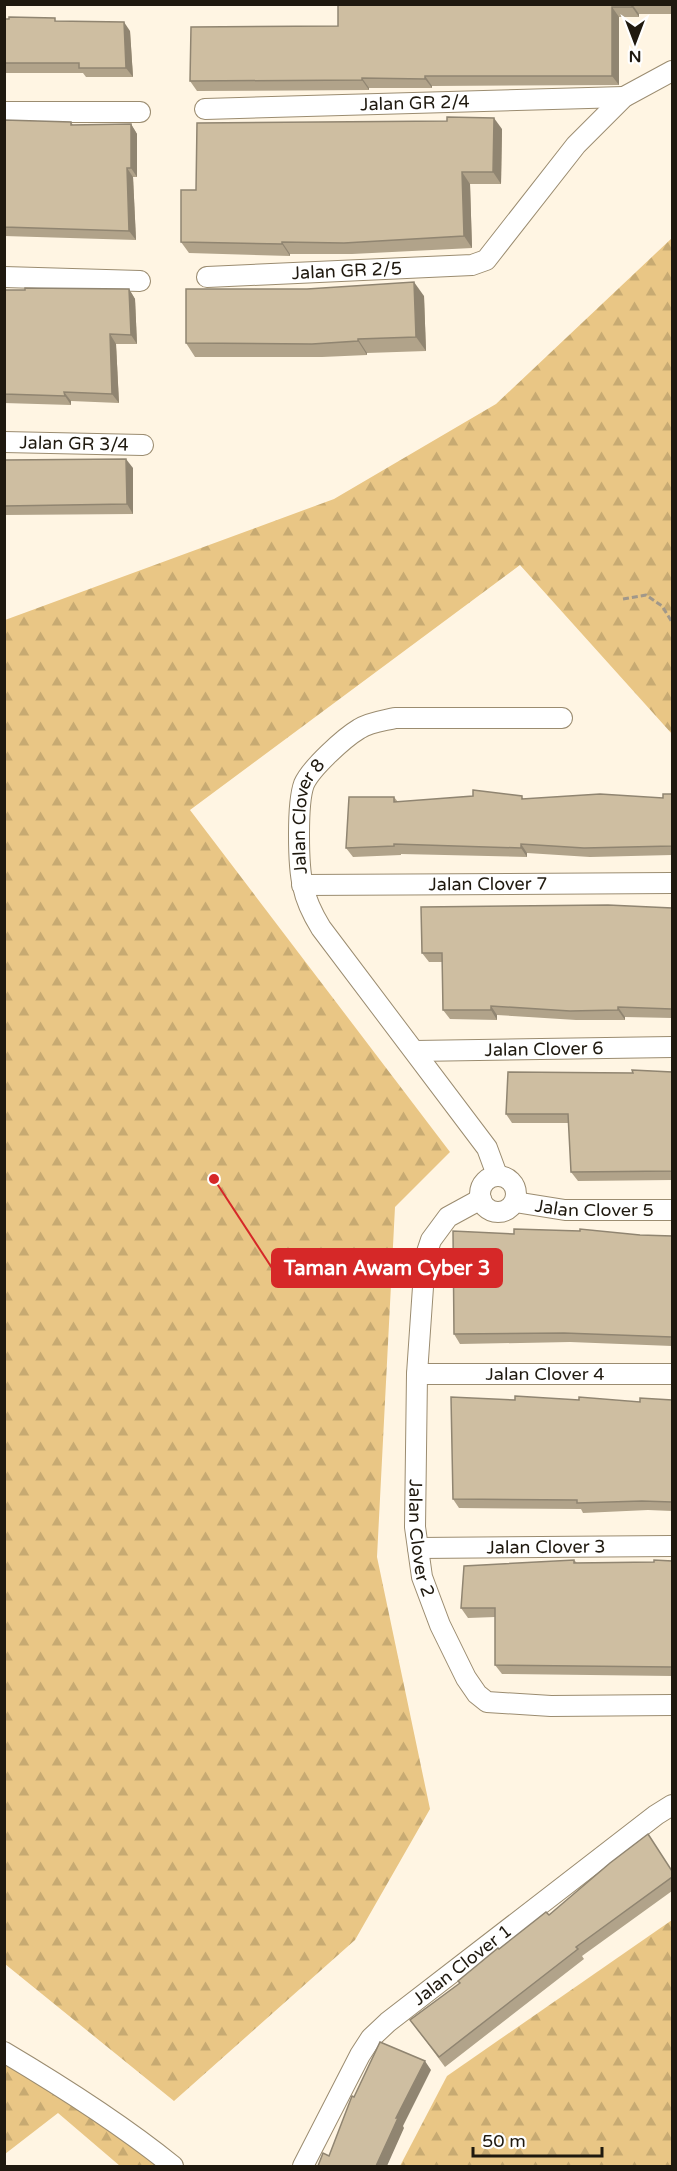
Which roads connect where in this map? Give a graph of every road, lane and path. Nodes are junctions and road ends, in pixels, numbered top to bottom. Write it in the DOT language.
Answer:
graph roads {
  1 [pos="672,71"];
  2 [pos="624,97"];
  3 [pos="205,109"];
  4 [pos="4,112"];
  5 [pos="140,112"];
  6 [pos="4,277"];
  7 [pos="207,277"];
  8 [pos="140,281"];
  9 [pos="4,442"];
  10 [pos="143,445"];
  11 [pos="623,599"];
  12 [pos="672,622"];
  13 [pos="562,718"];
  14 [pos="672,883"];
  15 [pos="302,885"];
  16 [pos="672,1047"];
  17 [pos="415,1051"];
  18 [pos="497,1175"];
  19 [pos="481,1199"];
  20 [pos="515,1202"];
  21 [pos="672,1210"];
  22 [pos="417,1374"];
  23 [pos="672,1374"];
  24 [pos="672,1546"];
  25 [pos="418,1548"];
  26 [pos="672,1709"];
  27 [pos="672,1804"];
  28 [pos="4,2052"];
  29 [pos="173,2166"];
  30 [pos="303,2166"];
  1 -- 2 [label="street"];
  2 -- 3 [label="street, Jalan GR 2/4"];
  2 -- 7 [label="street, Jalan GR 2/5"];
  4 -- 5 [label="street"];
  6 -- 8 [label="street"];
  9 -- 10 [label="street, Jalan GR 3/4"];
  11 -- 12 [label="path"];
  13 -- 15 [label="street, Jalan Clover 8"];
  14 -- 15 [label="street, Jalan Clover 7"];
  15 -- 17 [label="street, Jalan Clover 8"];
  16 -- 17 [label="street, Jalan Clover 6"];
  17 -- 18 [label="street, Jalan Clover 8"];
  18 -- 19 [label="street"];
  18 -- 20 [label="street"];
  19 -- 20 [label="street"];
  19 -- 22 [label="street, Jalan Clover 2"];
  20 -- 21 [label="street, Jalan Clover 5"];
  22 -- 23 [label="street, Jalan Clover 4"];
  22 -- 25 [label="street, Jalan Clover 2"];
  24 -- 25 [label="street, Jalan Clover 3"];
  25 -- 26 [label="street, Jalan Clover 2"];
  27 -- 30 [label="street, Jalan Clover 1"];
  28 -- 29 [label="street"];
}
